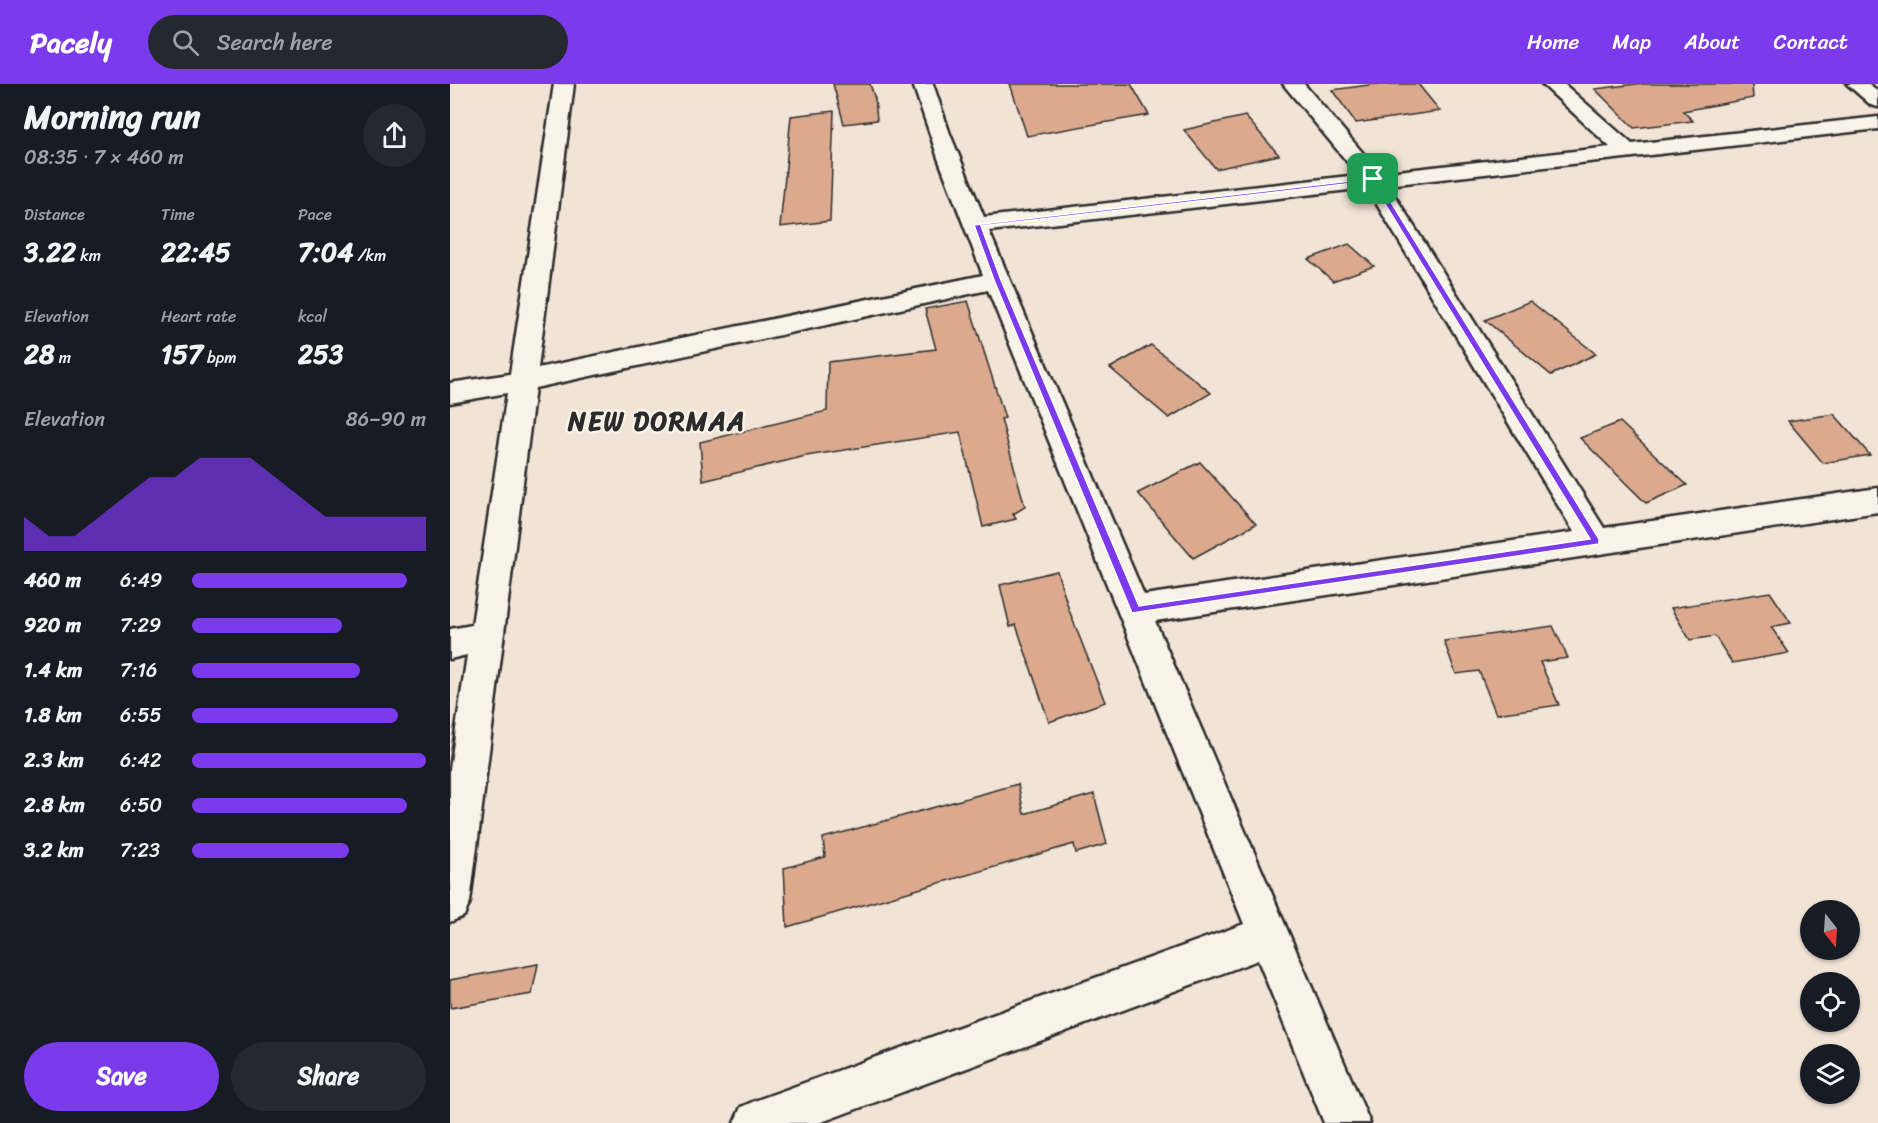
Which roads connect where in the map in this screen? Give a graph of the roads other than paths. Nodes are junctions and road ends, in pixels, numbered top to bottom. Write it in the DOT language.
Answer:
graph roads {
  1 [pos="564,84"];
  2 [pos="922,84"];
  3 [pos="1293,84"];
  4 [pos="1552,84"];
  5 [pos="1857,84"];
  6 [pos="1878,100"];
  7 [pos="1878,123"];
  8 [pos="1626,150"];
  9 [pos="1373,179"];
  10 [pos="977,225"];
  11 [pos="997,280"];
  12 [pos="523,381"];
  13 [pos="450,393"];
  14 [pos="1878,500"];
  15 [pos="1596,542"];
  16 [pos="1136,610"];
  17 [pos="487,636"];
  18 [pos="450,644"];
  19 [pos="450,902"];
  20 [pos="1270,935"];
  21 [pos="757,1123"];
  22 [pos="1347,1123"];
  1 -- 12 [label="street"];
  2 -- 10 [label="street"];
  3 -- 9 [label="street"];
  4 -- 8 [label="street"];
  5 -- 6 [label="street"];
  7 -- 8 [label="street"];
  8 -- 9 [label="street"];
  9 -- 10 [label="street"];
  9 -- 15 [label="street"];
  10 -- 11 [label="street"];
  11 -- 12 [label="street"];
  11 -- 16 [label="street"];
  12 -- 13 [label="street"];
  12 -- 17 [label="street"];
  14 -- 15 [label="street"];
  15 -- 16 [label="street"];
  16 -- 20 [label="street"];
  17 -- 18 [label="street"];
  17 -- 19 [label="street"];
  20 -- 21 [label="street"];
  20 -- 22 [label="street"];
}
